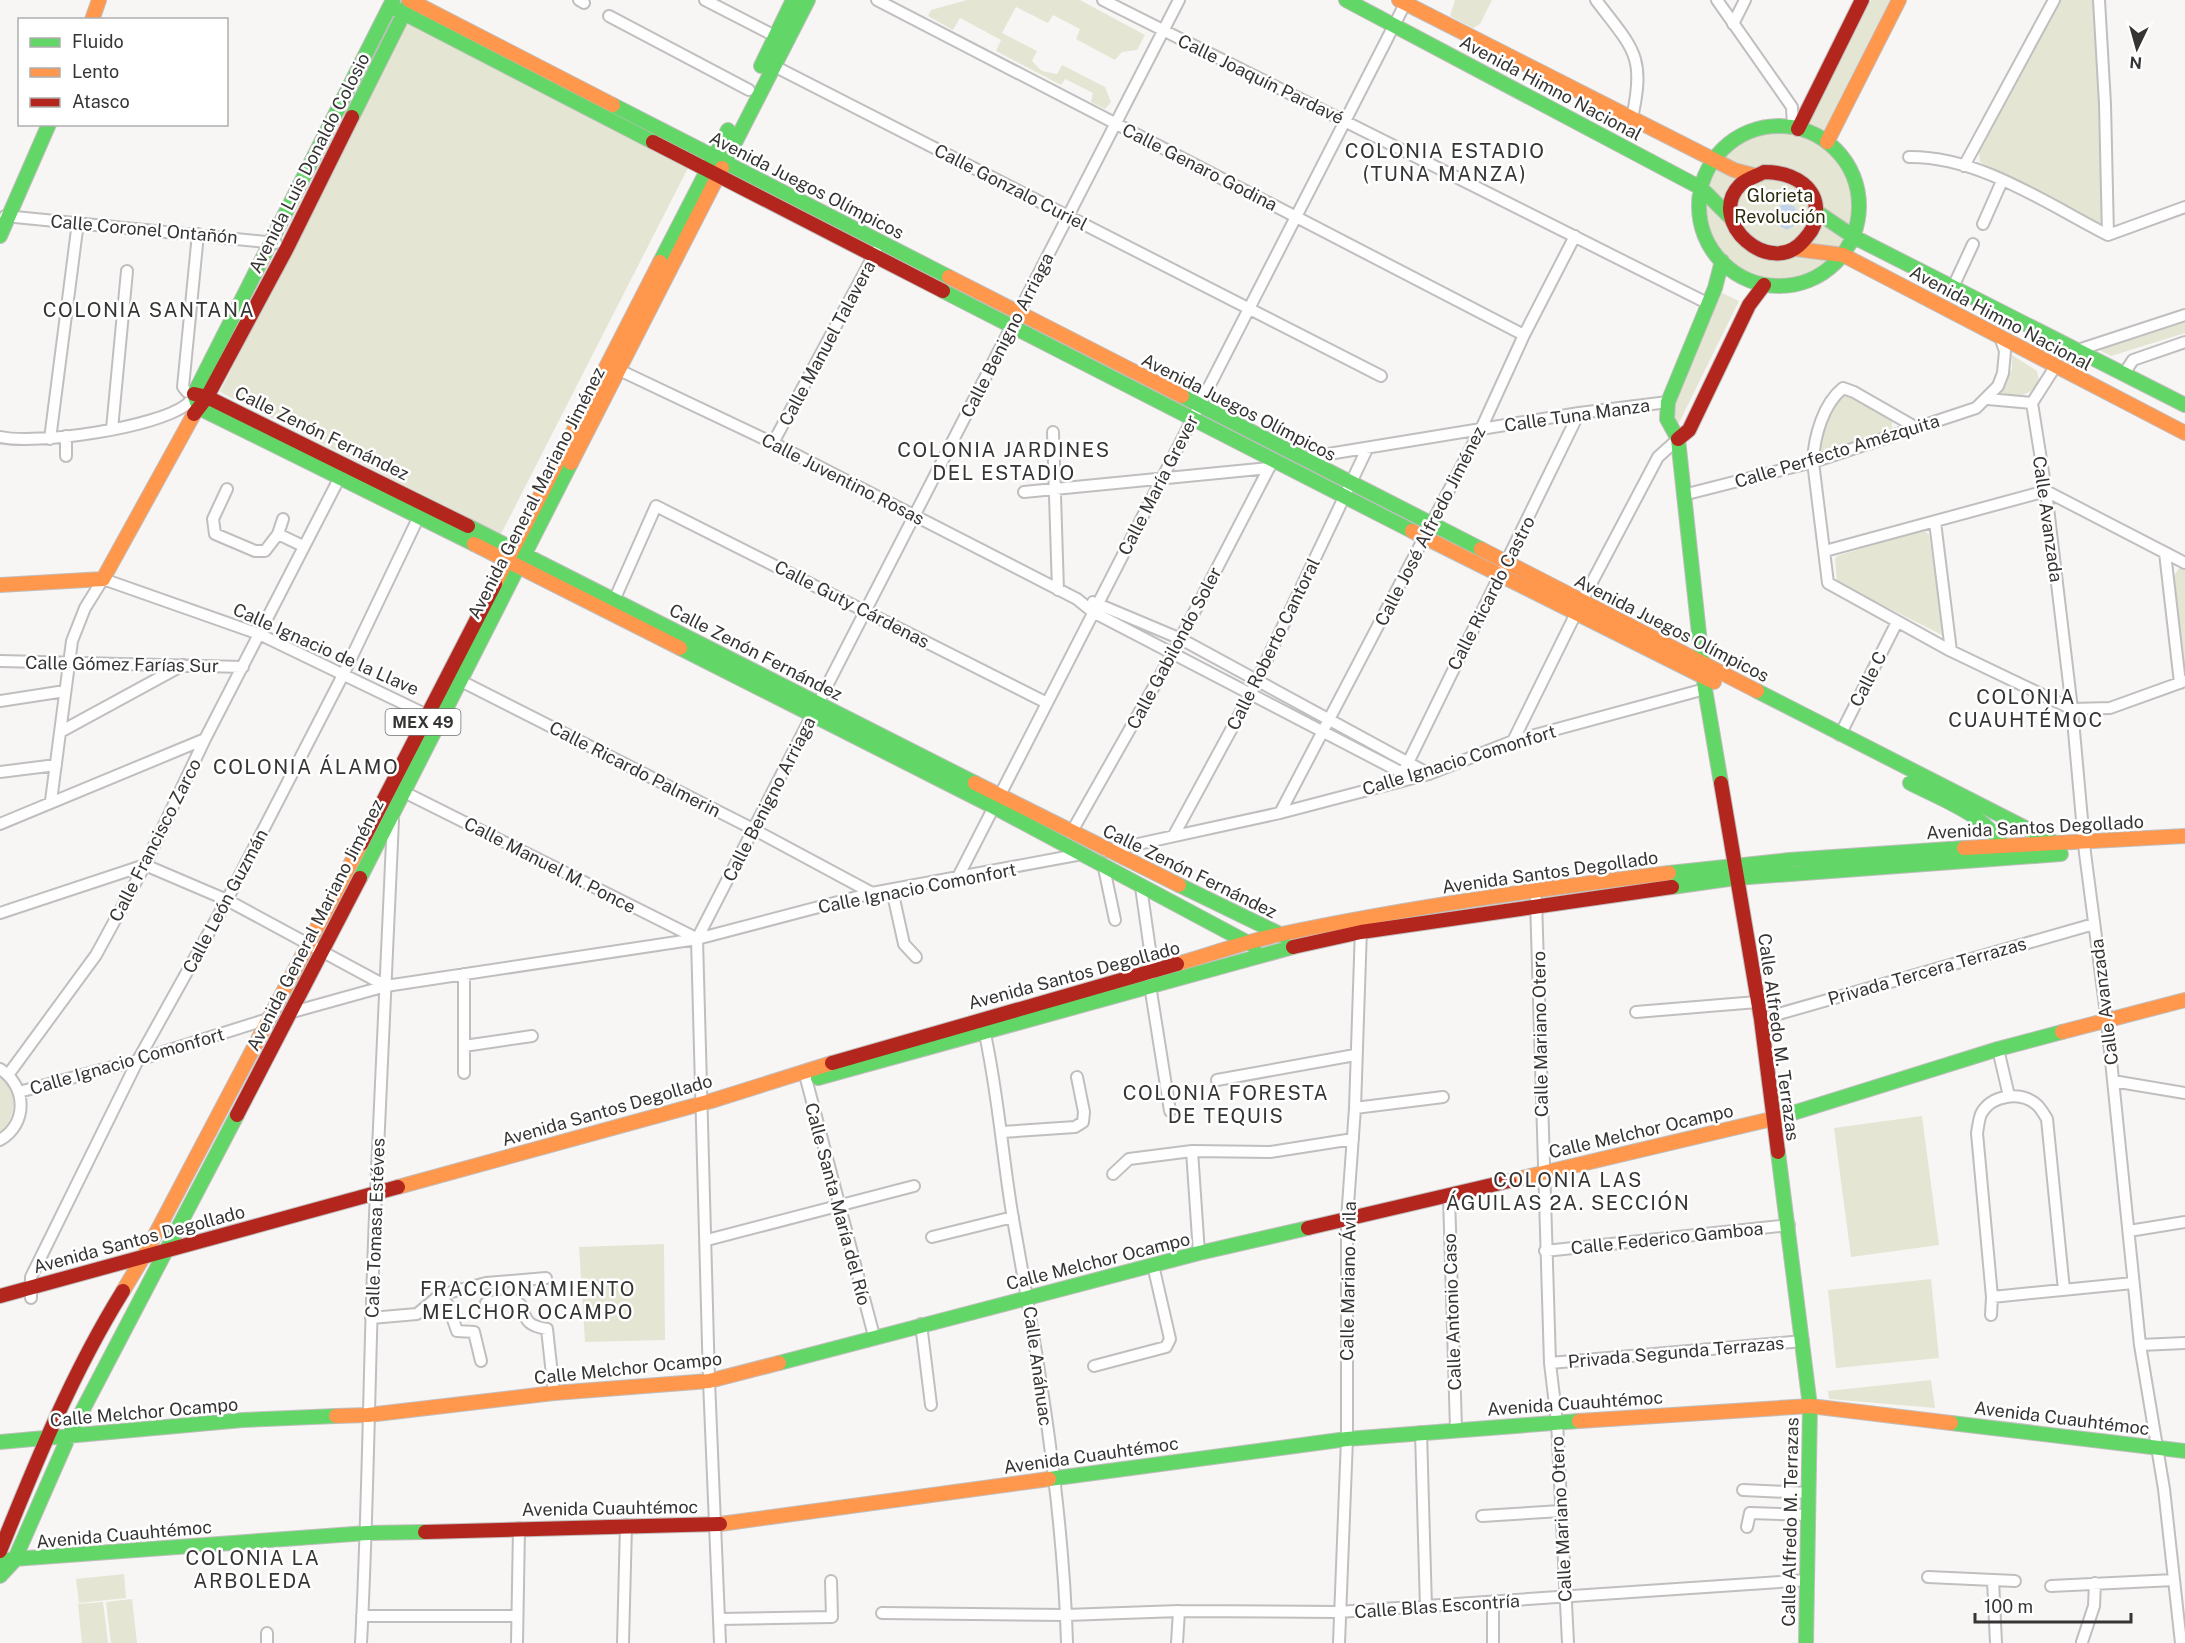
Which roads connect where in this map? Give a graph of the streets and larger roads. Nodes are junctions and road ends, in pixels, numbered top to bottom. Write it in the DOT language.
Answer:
graph roads {
  1 [pos="99,0"];
  2 [pos="705,0"];
  3 [pos="793,0"];
  4 [pos="808,0"];
  5 [pos="877,0"];
  6 [pos="1102,0"];
  7 [pos="1179,0"];
  8 [pos="1346,0"];
  9 [pos="1596,0"];
  10 [pos="1717,0"];
  11 [pos="1745,0"];
  12 [pos="1862,0"];
  13 [pos="1899,0"];
  14 [pos="2054,0"];
  15 [pos="2098,0"];
  16 [pos="1404,1"];
  17 [pos="391,3"];
  18 [pos="409,4"];
  19 [pos="609,16"];
  20 [pos="93,18"];
  21 [pos="1733,24"];
  22 [pos="1395,25"];
  23 [pos="1163,32"];
  24 [pos="775,36"];
  25 [pos="774,66"];
  26 [pos="750,90"];
  27 [pos="1632,118"];
  28 [pos="1345,120"];
  29 [pos="1116,124"];
  30 [pos="49,126"];
  31 [pos="1796,128"];
  32 [pos="326,129"];
  33 [pos="342,137"];
  34 [pos="1827,142"];
  35 [pos="1909,157"];
  36 [pos="1713,159"];
  37 [pos="716,166"];
  38 [pos="1964,166"];
  39 [pos="1753,175"];
  40 [pos="2002,181"];
  41 [pos="1701,188"];
  42 [pos="2185,207"];
  43 [pos="1818,212"];
  44 [pos="5,216"];
  45 [pos="1068,216"];
  46 [pos="1296,216"];
  47 [pos="1731,218"];
  48 [pos="78,222"];
  49 [pos="1983,224"];
  50 [pos="198,234"];
  51 [pos="2108,235"];
  52 [pos="0,236"];
  53 [pos="1575,236"];
  54 [pos="1854,237"];
  55 [pos="270,241"];
  56 [pos="1973,244"];
  57 [pos="287,248"];
  58 [pos="877,249"];
  59 [pos="1796,249"];
  60 [pos="1843,255"];
  61 [pos="1722,261"];
  62 [pos="127,271"];
  63 [pos="1764,285"];
  64 [pos="1953,287"];
  65 [pos="1708,304"];
  66 [pos="1249,307"];
  67 [pos="1018,313"];
  68 [pos="2185,315"];
  69 [pos="1012,327"];
  70 [pos="1524,334"];
  71 [pos="2000,337"];
  72 [pos="2185,342"];
  73 [pos="2078,350"];
  74 [pos="613,367"];
  75 [pos="2055,367"];
  76 [pos="1381,376"];
  77 [pos="2129,376"];
  78 [pos="1988,399"];
  79 [pos="200,400"];
  80 [pos="1668,402"];
  81 [pos="2032,403"];
  82 [pos="2185,405"];
  83 [pos="1198,406"];
  84 [pos="1579,413"];
  85 [pos="1191,419"];
  86 [pos="1917,428"];
  87 [pos="112,429"];
  88 [pos="1481,429"];
  89 [pos="1053,432"];
  90 [pos="2185,433"];
  91 [pos="66,436"];
  92 [pos="0,437"];
  93 [pos="50,439"];
  94 [pos="1678,439"];
  95 [pos="773,443"];
  96 [pos="1367,449"];
  97 [pos="66,456"];
  98 [pos="1301,458"];
  99 [pos="1813,462"];
  100 [pos="1271,465"];
  101 [pos="343,470"];
  102 [pos="1160,480"];
  103 [pos="1350,483"];
  104 [pos="227,489"];
  105 [pos="1055,489"];
  106 [pos="2046,491"];
  107 [pos="1024,492"];
  108 [pos="1683,495"];
  109 [pos="1345,498"];
  110 [pos="425,504"];
  111 [pos="914,516"];
  112 [pos="419,517"];
  113 [pos="283,519"];
  114 [pos="1935,522"];
  115 [pos="1431,524"];
  116 [pos="278,534"];
  117 [pos="1424,538"];
  118 [pos="303,546"];
  119 [pos="512,547"];
  120 [pos="1825,551"];
  121 [pos="2165,553"];
  122 [pos="525,554"];
  123 [pos="504,561"];
  124 [pos="1507,563"];
  125 [pos="2185,563"];
  126 [pos="518,568"];
  127 [pos="1500,577"];
  128 [pos="103,579"];
  129 [pos="0,585"];
  130 [pos="1058,590"];
  131 [pos="614,599"];
  132 [pos="1582,601"];
  133 [pos="1095,608"];
  134 [pos="866,610"];
  135 [pos="609,613"];
  136 [pos="1575,615"];
  137 [pos="1897,622"];
  138 [pos="259,634"];
  139 [pos="1181,639"];
  140 [pos="1951,651"];
  141 [pos="1173,654"];
  142 [pos="0,662"];
  143 [pos="68,663"];
  144 [pos="183,665"];
  145 [pos="243,667"];
  146 [pos="344,673"];
  147 [pos="1703,676"];
  148 [pos="460,681"];
  149 [pos="1257,681"];
  150 [pos="2183,682"];
  151 [pos="65,692"];
  152 [pos="1250,695"];
  153 [pos="0,701"];
  154 [pos="1047,703"];
  155 [pos="2072,709"];
  156 [pos="814,710"];
  157 [pos="427,715"];
  158 [pos="1330,720"];
  159 [pos="1324,731"];
  160 [pos="60,732"];
  161 [pos="1840,735"];
  162 [pos="205,739"];
  163 [pos="1513,741"];
  164 [pos="1407,761"];
  165 [pos="56,765"];
  166 [pos="0,772"];
  167 [pos="1429,774"];
  168 [pos="1407,775"];
  169 [pos="404,792"];
  170 [pos="51,801"];
  171 [pos="997,801"];
  172 [pos="1280,813"];
  173 [pos="393,814"];
  174 [pos="0,824"];
  175 [pos="2185,828"];
  176 [pos="753,829"];
  177 [pos="1071,832"];
  178 [pos="1174,836"];
  179 [pos="2185,836"];
  180 [pos="2159,838"];
  181 [pos="2054,843"];
  182 [pos="2084,847"];
  183 [pos="2185,847"];
  184 [pos="1107,851"];
  185 [pos="2007,851"];
  186 [pos="1080,855"];
  187 [pos="145,865"];
  188 [pos="1104,868"];
  189 [pos="1735,872"];
  190 [pos="957,879"];
  191 [pos="1141,887"];
  192 [pos="892,890"];
  193 [pos="1534,892"];
  194 [pos="872,893"];
  195 [pos="227,900"];
  196 [pos="1538,906"];
  197 [pos="0,914"];
  198 [pos="1114,920"];
  199 [pos="2094,924"];
  200 [pos="1361,925"];
  201 [pos="1280,934"];
  202 [pos="697,939"];
  203 [pos="1250,944"];
  204 [pos="1301,945"];
  205 [pos="317,947"];
  206 [pos="1267,953"];
  207 [pos="915,957"];
  208 [pos="464,974"];
  209 [pos="1150,980"];
  210 [pos="386,986"];
  211 [pos="2185,1000"];
  212 [pos="1757,1002"];
  213 [pos="1636,1012"];
  214 [pos="289,1013"];
  215 [pos="270,1018"];
  216 [pos="1761,1019"];
  217 [pos="2107,1021"];
  218 [pos="983,1026"];
  219 [pos="532,1036"];
  220 [pos="464,1046"];
  221 [pos="1998,1049"];
  222 [pos="1356,1055"];
  223 [pos="138,1060"];
  224 [pos="4,1072"];
  225 [pos="464,1072"];
  226 [pos="805,1076"];
  227 [pos="1077,1077"];
  228 [pos="1217,1080"];
  229 [pos="2113,1081"];
  230 [pos="19,1092"];
  231 [pos="2185,1093"];
  232 [pos="2009,1096"];
  233 [pos="1443,1097"];
  234 [pos="1355,1108"];
  235 [pos="702,1109"];
  236 [pos="1170,1111"];
  237 [pos="1773,1119"];
  238 [pos="1002,1132"];
  239 [pos="1353,1139"];
  240 [pos="0,1140"];
  241 [pos="1192,1151"];
  242 [pos="1542,1173"];
  243 [pos="1113,1174"];
  244 [pos="914,1186"];
  245 [pos="1449,1196"];
  246 [pos="375,1199"];
  247 [pos="838,1207"];
  248 [pos="1013,1217"];
  249 [pos="1347,1219"];
  250 [pos="2185,1222"];
  251 [pos="1789,1225"];
  252 [pos="2129,1231"];
  253 [pos="932,1238"];
  254 [pos="706,1240"];
  255 [pos="166,1250"];
  256 [pos="1545,1251"];
  257 [pos="1199,1253"];
  258 [pos="141,1262"];
  259 [pos="159,1263"];
  260 [pos="1153,1265"];
  261 [pos="546,1278"];
  262 [pos="2133,1283"];
  263 [pos="2064,1290"];
  264 [pos="30,1293"];
  265 [pos="440,1295"];
  266 [pos="0,1296"];
  267 [pos="1029,1297"];
  268 [pos="1992,1297"];
  269 [pos="486,1304"];
  270 [pos="0,1307"];
  271 [pos="1991,1316"];
  272 [pos="371,1318"];
  273 [pos="921,1324"];
  274 [pos="874,1336"];
  275 [pos="1803,1341"];
  276 [pos="2185,1342"];
  277 [pos="2140,1345"];
  278 [pos="481,1361"];
  279 [pos="1550,1363"];
  280 [pos="1094,1366"];
  281 [pos="709,1381"];
  282 [pos="554,1393"];
  283 [pos="931,1405"];
  284 [pos="1810,1406"];
  285 [pos="368,1415"];
  286 [pos="1557,1422"];
  287 [pos="1456,1429"];
  288 [pos="1421,1432"];
  289 [pos="68,1438"];
  290 [pos="1347,1439"];
  291 [pos="45,1440"];
  292 [pos="0,1443"];
  293 [pos="2157,1447"];
  294 [pos="2185,1451"];
  295 [pos="1053,1478"];
  296 [pos="26,1485"];
  297 [pos="1743,1490"];
  298 [pos="45,1493"];
  299 [pos="1809,1493"];
  300 [pos="1561,1511"];
  301 [pos="1809,1515"];
  302 [pos="1482,1516"];
  303 [pos="717,1524"];
  304 [pos="626,1525"];
  305 [pos="1747,1527"];
  306 [pos="519,1528"];
  307 [pos="367,1533"];
  308 [pos="0,1551"];
  309 [pos="0,1560"];
  310 [pos="14,1561"];
  311 [pos="0,1576"];
  312 [pos="2185,1576"];
  313 [pos="1928,1577"];
  314 [pos="2174,1579"];
  315 [pos="1808,1580"];
  316 [pos="1993,1580"];
  317 [pos="831,1581"];
  318 [pos="2015,1581"];
  319 [pos="2095,1583"];
  320 [pos="2051,1586"];
  321 [pos="1564,1596"];
  322 [pos="1492,1603"];
  323 [pos="1426,1608"];
  324 [pos="1179,1611"];
  325 [pos="1338,1612"];
  326 [pos="882,1613"];
  327 [pos="1066,1615"];
  328 [pos="362,1616"];
  329 [pos="517,1616"];
  330 [pos="720,1619"];
  331 [pos="2082,1642"];
  332 [pos="361,1643"];
  333 [pos="517,1643"];
  334 [pos="623,1643"];
  335 [pos="720,1643"];
  336 [pos="1067,1643"];
  337 [pos="1177,1643"];
  338 [pos="1339,1643"];
  339 [pos="1493,1643"];
  340 [pos="1568,1643"];
  341 [pos="1806,1643"];
  342 [pos="1996,1643"];
  343 [pos="2181,1643"];
  1 -- 20 [label="street"];
  2 -- 24 [label="street"];
  3 -- 24 [label="street, Avenida General Mariano Jiménez / MEX 49"];
  4 -- 25 [label="street, Avenida General Mariano Jiménez / MEX 49"];
  5 -- 29 [label="street, Calle Genaro Godina"];
  6 -- 23 [label="street, Calle Joaquín Pardavé"];
  7 -- 23 [label="street, Calle Benigno Arriaga"];
  8 -- 22 [label="street, Avenida Himno Nacional"];
  9 -- 27 [label="street"];
  10 -- 21 [label="street"];
  11 -- 21 [label="street"];
  12 -- 31 [label="street"];
  13 -- 34 [label="street"];
  14 -- 38 [label="street"];
  15 -- 51 [label="street"];
  16 -- 22 [label="street, Calle María Grever"];
  16 -- 27 [label="street, Avenida Himno Nacional"];
  17 -- 18 [label="street, Avenida Juegos Olímpicos"];
  17 -- 32 [label="street, Avenida Luis Donaldo Colosio"];
  18 -- 33 [label="street, Avenida Luis Donaldo Colosio"];
  18 -- 37 [label="street, Avenida Juegos Olímpicos"];
  19 -- 26 [label="street"];
  21 -- 31 [label="street"];
  22 -- 28 [label="street, Calle María Grever"];
  22 -- 41 [label="street, Avenida Himno Nacional"];
  23 -- 28 [label="street, Calle Joaquín Pardavé"];
  23 -- 29 [label="street, Calle Benigno Arriaga"];
  24 -- 26 [label="street, Avenida General Mariano Jiménez / MEX 49"];
  25 -- 37 [label="street, Avenida General Mariano Jiménez / MEX 49"];
  25 -- 45 [label="street, Calle Gonzalo Curiel"];
  26 -- 37 [label="street, Avenida General Mariano Jiménez / MEX 49"];
  27 -- 36 [label="street, Avenida Himno Nacional"];
  28 -- 46 [label="street, Calle María Grever"];
  28 -- 53 [label="street, Calle Joaquín Pardavé"];
  29 -- 45 [label="street, Calle Benigno Arriaga"];
  29 -- 46 [label="street, Calle Genaro Godina"];
  30 -- 44 [label="street"];
  31 -- 34 [label="street"];
  31 -- 36 [label="street"];
  32 -- 33 [label="street"];
  32 -- 55 [label="street, Avenida Luis Donaldo Colosio"];
  33 -- 57 [label="street, Avenida Luis Donaldo Colosio"];
  34 -- 54 [label="street"];
  35 -- 38 [label="street"];
  36 -- 39 [label="street, Avenida Himno Nacional"];
  36 -- 41 [label="street"];
  37 -- 58 [label="street, Avenida Juegos Olímpicos"];
  37 -- 74 [label="street, Avenida General Mariano Jiménez / MEX 49"];
  38 -- 40 [label="street"];
  39 -- 43 [label="street"];
  39 -- 47 [label="street"];
  40 -- 49 [label="street"];
  40 -- 51 [label="street"];
  41 -- 47 [label="street, Avenida Himno Nacional"];
  41 -- 61 [label="street"];
  42 -- 51 [label="street"];
  43 -- 54 [label="street, Avenida Himno Nacional"];
  43 -- 59 [label="street"];
  44 -- 48 [label="street, Calle Coronel Ontañón"];
  44 -- 52 [label="street"];
  45 -- 66 [label="street, Calle Gonzalo Curiel"];
  45 -- 67 [label="street, Calle Benigno Arriaga"];
  46 -- 66 [label="street, Calle María Grever"];
  46 -- 70 [label="street, Calle Genaro Godina"];
  47 -- 59 [label="street"];
  48 -- 50 [label="street, Calle Coronel Ontañón"];
  48 -- 93 [label="street"];
  50 -- 55 [label="street, Calle Coronel Ontañón"];
  50 -- 79 [label="street"];
  53 -- 65 [label="street, Calle Joaquín Pardavé"];
  53 -- 70 [label="street, Calle José Alfredo Jiménez"];
  54 -- 60 [label="street"];
  54 -- 64 [label="street, Avenida Himno Nacional"];
  55 -- 57 [label="street, Calle Coronel Ontañón"];
  55 -- 79 [label="street, Avenida Luis Donaldo Colosio"];
  56 -- 64 [label="street"];
  57 -- 79 [label="street, Avenida Luis Donaldo Colosio"];
  58 -- 67 [label="street, Avenida Juegos Olímpicos"];
  58 -- 69 [label="street, Avenida Juegos Olímpicos"];
  58 -- 95 [label="street, Calle Manuel Talavera"];
  59 -- 60 [label="street, Avenida Himno Nacional"];
  60 -- 63 [label="street"];
  60 -- 71 [label="street, Avenida Himno Nacional"];
  61 -- 63 [label="street"];
  61 -- 65 [label="street"];
  62 -- 87 [label="street"];
  63 -- 94 [label="street"];
  64 -- 73 [label="street, Avenida Himno Nacional"];
  65 -- 80 [label="street"];
  66 -- 76 [label="street, Calle Gonzalo Curiel"];
  66 -- 83 [label="street, Calle María Grever"];
  67 -- 69 [label="street, Calle Benigno Arriaga"];
  67 -- 83 [label="street, Avenida Juegos Olímpicos"];
  68 -- 73 [label="street"];
  69 -- 85 [label="street, Avenida Juegos Olímpicos"];
  69 -- 111 [label="street, Calle Benigno Arriaga"];
  70 -- 88 [label="street, Calle José Alfredo Jiménez"];
  71 -- 75 [label="street, Avenida Himno Nacional"];
  71 -- 78 [label="street"];
  72 -- 77 [label="street"];
  73 -- 77 [label="street, Avenida Himno Nacional"];
  74 -- 95 [label="street, Calle Juventino Rosas"];
  74 -- 119 [label="street, Avenida General Mariano Jiménez / MEX 49"];
  74 -- 122 [label="street, Avenida General Mariano Jiménez / MEX 49"];
  75 -- 81 [label="street"];
  75 -- 90 [label="street, Avenida Himno Nacional"];
  77 -- 82 [label="street, Avenida Himno Nacional"];
  78 -- 81 [label="street"];
  78 -- 86 [label="street, Calle Perfecto Amézquita"];
  79 -- 87 [label="street"];
  79 -- 101 [label="street, Calle Zenón Fernández"];
  79 -- 128 [label="street, Avenida Luis Donaldo Colosio"];
  80 -- 84 [label="street, Calle Tuna Manza"];
  80 -- 94 [label="street, Calle Alfredo M. Terrazas"];
  81 -- 106 [label="street, Calle Avanzada"];
  83 -- 85 [label="street, Calle María Grever"];
  83 -- 98 [label="street, Avenida Juegos Olímpicos"];
  84 -- 88 [label="street, Calle Tuna Manza"];
  84 -- 124 [label="street, Calle Ricardo Castro"];
  85 -- 100 [label="street, Avenida Juegos Olímpicos"];
  85 -- 102 [label="street, Calle María Grever"];
  86 -- 99 [label="street, Calle Perfecto Amézquita"];
  86 -- 99 [label="street"];
  87 -- 91 [label="street"];
  88 -- 96 [label="street, Calle Tuna Manza"];
  88 -- 115 [label="street, Calle José Alfredo Jiménez"];
  89 -- 105 [label="street"];
  91 -- 93 [label="street"];
  91 -- 97 [label="street"];
  92 -- 93 [label="street"];
  94 -- 108 [label="street, Calle Alfredo M. Terrazas"];
  94 -- 132 [label="street"];
  95 -- 111 [label="street, Calle Juventino Rosas"];
  96 -- 98 [label="street, Calle Tuna Manza"];
  96 -- 103 [label="street, Calle Roberto Cantoral"];
  98 -- 100 [label="street, Calle Tuna Manza"];
  98 -- 103 [label="street, Avenida Juegos Olímpicos"];
  99 -- 108 [label="street, Calle Perfecto Amézquita"];
  99 -- 120 [label="street"];
  100 -- 102 [label="street, Calle Tuna Manza"];
  100 -- 109 [label="street, Avenida Juegos Olímpicos"];
  100 -- 139 [label="street, Calle Gabilondo Soler"];
  101 -- 110 [label="street, Calle Zenón Fernández"];
  101 -- 112 [label="street, Calle Zenón Fernández"];
  101 -- 118 [label="street, Calle Francisco Zarco"];
  102 -- 105 [label="street, Calle Tuna Manza"];
  102 -- 133 [label="street, Calle María Grever"];
  103 -- 109 [label="street, Calle Roberto Cantoral"];
  103 -- 115 [label="street, Avenida Juegos Olímpicos"];
  104 -- 116 [label="street"];
  105 -- 107 [label="street, Calle Tuna Manza"];
  105 -- 130 [label="street"];
  106 -- 114 [label="street"];
  106 -- 121 [label="street"];
  106 -- 155 [label="street, Calle Avanzada"];
  108 -- 147 [label="street, Calle Alfredo M. Terrazas"];
  109 -- 117 [label="street, Avenida Juegos Olímpicos"];
  109 -- 149 [label="street, Calle Roberto Cantoral"];
  110 -- 112 [label="street, Calle León Guzmán"];
  110 -- 119 [label="street, Calle Zenón Fernández"];
  111 -- 130 [label="street, Calle Juventino Rosas"];
  111 -- 134 [label="street, Calle Benigno Arriaga"];
  112 -- 123 [label="street, Calle Zenón Fernández"];
  112 -- 146 [label="street, Calle León Guzmán"];
  113 -- 116 [label="street"];
  114 -- 120 [label="street"];
  114 -- 140 [label="street"];
  115 -- 117 [label="street, Calle José Alfredo Jiménez"];
  115 -- 124 [label="street, Avenida Juegos Olímpicos"];
  116 -- 118 [label="street"];
  117 -- 127 [label="street, Avenida Juegos Olímpicos"];
  117 -- 158 [label="street, Calle José Alfredo Jiménez"];
  118 -- 138 [label="street, Calle Francisco Zarco"];
  119 -- 122 [label="street, Calle Zenón Fernández"];
  119 -- 123 [label="street, Avenida General Mariano Jiménez / MEX 49"];
  120 -- 137 [label="street"];
  121 -- 125 [label="street"];
  121 -- 150 [label="street"];
  122 -- 126 [label="street, Avenida General Mariano Jiménez / MEX 49"];
  122 -- 131 [label="street, Calle Zenón Fernández"];
  123 -- 126 [label="street, Calle Zenón Fernández"];
  123 -- 157 [label="street, Avenida General Mariano Jiménez / MEX 49"];
  124 -- 127 [label="street, Calle Ricardo Castro"];
  124 -- 132 [label="street, Avenida Juegos Olímpicos"];
  126 -- 135 [label="street, Calle Zenón Fernández"];
  126 -- 148 [label="street, Avenida General Mariano Jiménez / MEX 49"];
  127 -- 136 [label="street, Avenida Juegos Olímpicos"];
  127 -- 164 [label="street, Calle Ricardo Castro"];
  128 -- 129 [label="street, Calle Ignacio de la Llave"];
  128 -- 138 [label="street, Calle Ignacio de la Llave"];
  128 -- 143 [label="street, Avenida Luis Donaldo Colosio"];
  130 -- 133 [label="street, Calle Juventino Rosas"];
  131 -- 134 [label="street, Calle Guty Cárdenas"];
  131 -- 135 [label="street"];
  131 -- 156 [label="street, Calle Zenón Fernández"];
  132 -- 136 [label="street"];
  132 -- 147 [label="street, Avenida Juegos Olímpicos"];
  133 -- 139 [label="street, Calle Juventino Rosas"];
  133 -- 141 [label="street, Calle Juventino Rosas"];
  133 -- 154 [label="street, Calle María Grever"];
  134 -- 154 [label="street, Calle Guty Cárdenas"];
  134 -- 156 [label="street, Calle Benigno Arriaga"];
  135 -- 156 [label="street, Calle Zenón Fernández"];
  136 -- 147 [label="street, Avenida Juegos Olímpicos"];
  136 -- 163 [label="street"];
  137 -- 140 [label="street"];
  137 -- 161 [label="street, Calle C"];
  138 -- 145 [label="street, Calle Francisco Zarco"];
  138 -- 146 [label="street, Calle Ignacio de la Llave"];
  139 -- 141 [label="street, Calle Gabilondo Soler"];
  139 -- 149 [label="street, Calle Juventino Rosas"];
  140 -- 155 [label="street"];
  141 -- 152 [label="street, Calle Juventino Rosas"];
  141 -- 177 [label="street, Calle Gabilondo Soler"];
  142 -- 143 [label="street, Calle Gómez Farías Sur"];
  143 -- 144 [label="street, Calle Gómez Farías Sur"];
  143 -- 151 [label="street, Avenida Luis Donaldo Colosio"];
  144 -- 145 [label="street, Calle Gómez Farías Sur"];
  144 -- 160 [label="street"];
  145 -- 162 [label="street, Calle Francisco Zarco"];
  146 -- 157 [label="street, Calle Ignacio de la Llave"];
  146 -- 195 [label="street, Calle León Guzmán"];
  147 -- 161 [label="street, Avenida Juegos Olímpicos"];
  147 -- 163 [label="street, Calle Ignacio Comonfort"];
  147 -- 185 [label="street, Avenida Juegos Olímpicos"];
  147 -- 189 [label="street, Calle Alfredo M. Terrazas"];
  148 -- 169 [label="street, Avenida General Mariano Jiménez / MEX 49"];
  148 -- 176 [label="street, Calle Ricardo Palmerin"];
  149 -- 152 [label="street, Calle Roberto Cantoral"];
  149 -- 158 [label="street, Calle Juventino Rosas"];
  150 -- 155 [label="street"];
  151 -- 153 [label="street"];
  151 -- 160 [label="street, Avenida Luis Donaldo Colosio"];
  152 -- 159 [label="street, Calle Juventino Rosas"];
  152 -- 178 [label="street, Calle Roberto Cantoral"];
  154 -- 171 [label="street, Calle María Grever"];
  155 -- 182 [label="street, Calle Avanzada"];
  156 -- 171 [label="street, Calle Zenón Fernández"];
  156 -- 176 [label="street, Calle Benigno Arriaga"];
  157 -- 205 [label="street, Avenida General Mariano Jiménez / MEX 49"];
  158 -- 159 [label="street, Calle José Alfredo Jiménez"];
  158 -- 164 [label="street, Calle Juventino Rosas"];
  159 -- 168 [label="street, Calle Juventino Rosas"];
  159 -- 172 [label="street, Calle José Alfredo Jiménez"];
  160 -- 165 [label="street, Avenida Luis Donaldo Colosio"];
  161 -- 181 [label="street, Avenida Juegos Olímpicos"];
  162 -- 170 [label="street"];
  162 -- 187 [label="street, Calle Francisco Zarco"];
  163 -- 167 [label="street, Calle Ignacio Comonfort"];
  164 -- 167 [label="street, Calle Juventino Rosas"];
  164 -- 168 [label="street, Calle Ricardo Castro"];
  165 -- 166 [label="street"];
  165 -- 170 [label="street, Avenida Luis Donaldo Colosio"];
  167 -- 168 [label="street, Calle Ignacio Comonfort"];
  168 -- 172 [label="street, Calle Ignacio Comonfort"];
  169 -- 173 [label="street, Avenida General Mariano Jiménez / MEX 49"];
  169 -- 202 [label="street, Calle Manuel M. Ponce"];
  170 -- 174 [label="street"];
  171 -- 177 [label="street, Calle Zenón Fernández"];
  171 -- 186 [label="street, Calle Zenón Fernández"];
  171 -- 190 [label="street, Calle María Grever"];
  172 -- 178 [label="street, Calle Ignacio Comonfort"];
  173 -- 205 [label="street, Avenida General Mariano Jiménez / MEX 49"];
  173 -- 210 [label="street, Calle Tomasa Estéves"];
  175 -- 180 [label="street"];
  176 -- 194 [label="street, Calle Ricardo Palmerin"];
  176 -- 202 [label="street, Calle Benigno Arriaga"];
  177 -- 184 [label="street, Calle Zenón Fernández"];
  178 -- 184 [label="street, Calle Ignacio Comonfort"];
  179 -- 180 [label="street, Avenida Santos Degollado"];
  180 -- 182 [label="street, Avenida Santos Degollado"];
  181 -- 182 [label="street, Avenida Santos Degollado"];
  181 -- 185 [label="street, Avenida Santos Degollado"];
  182 -- 183 [label="street, Avenida Santos Degollado"];
  182 -- 185 [label="street, Avenida Santos Degollado"];
  182 -- 199 [label="street, Calle Avanzada"];
  184 -- 186 [label="street, Calle Ignacio Comonfort"];
  184 -- 201 [label="street, Calle Zenón Fernández"];
  185 -- 189 [label="street, Avenida Santos Degollado"];
  186 -- 188 [label="street, Calle Zenón Fernández"];
  186 -- 190 [label="street, Calle Ignacio Comonfort"];
  187 -- 195 [label="street"];
  187 -- 197 [label="street"];
  187 -- 224 [label="street, Calle Francisco Zarco"];
  188 -- 191 [label="street, Calle Zenón Fernández"];
  188 -- 198 [label="street"];
  189 -- 193 [label="street, Avenida Santos Degollado"];
  189 -- 196 [label="street, Avenida Santos Degollado"];
  189 -- 212 [label="street, Calle Alfredo M. Terrazas"];
  190 -- 192 [label="street, Calle Ignacio Comonfort"];
  191 -- 203 [label="street, Calle Zenón Fernández"];
  191 -- 209 [label="street"];
  192 -- 194 [label="street, Calle Ignacio Comonfort"];
  192 -- 207 [label="street"];
  193 -- 196 [label="street, Calle Mariano Otero"];
  193 -- 200 [label="street, Avenida Santos Degollado"];
  194 -- 202 [label="street, Calle Ignacio Comonfort"];
  195 -- 205 [label="street"];
  195 -- 223 [label="street, Calle León Guzmán"];
  196 -- 200 [label="street, Avenida Santos Degollado"];
  196 -- 242 [label="street, Calle Mariano Otero"];
  199 -- 216 [label="street, Privada Tercera Terrazas"];
  199 -- 217 [label="street, Calle Avanzada"];
  200 -- 201 [label="street, Avenida Santos Degollado"];
  200 -- 204 [label="street, Avenida Santos Degollado"];
  200 -- 222 [label="street, Calle Mariano Ávila"];
  201 -- 203 [label="street, Avenida Santos Degollado"];
  201 -- 204 [label="street, Calle Zenón Fernández"];
  202 -- 208 [label="street, Calle Ignacio Comonfort"];
  202 -- 235 [label="street, Calle Benigno Arriaga"];
  203 -- 206 [label="street, Calle Zenón Fernández"];
  203 -- 209 [label="street, Avenida Santos Degollado"];
  204 -- 206 [label="street, Avenida Santos Degollado"];
  205 -- 210 [label="street"];
  205 -- 214 [label="street, Avenida General Mariano Jiménez / MEX 49"];
  205 -- 215 [label="street, Avenida General Mariano Jiménez / MEX 49"];
  206 -- 209 [label="street, Avenida Santos Degollado"];
  208 -- 210 [label="street, Calle Ignacio Comonfort"];
  208 -- 220 [label="street"];
  209 -- 218 [label="street, Avenida Santos Degollado"];
  209 -- 236 [label="street"];
  210 -- 214 [label="street, Calle Ignacio Comonfort"];
  210 -- 246 [label="street, Calle Tomasa Estéves"];
  211 -- 217 [label="street, Calle Melchor Ocampo"];
  212 -- 213 [label="street"];
  212 -- 216 [label="street, Calle Alfredo M. Terrazas"];
  214 -- 215 [label="street, Calle Ignacio Comonfort"];
  214 -- 255 [label="street, Avenida General Mariano Jiménez / MEX 49"];
  215 -- 223 [label="street, Calle Ignacio Comonfort"];
  215 -- 258 [label="street, Avenida General Mariano Jiménez / MEX 49"];
  216 -- 237 [label="street, Calle Alfredo M. Terrazas"];
  217 -- 221 [label="street, Calle Melchor Ocampo"];
  217 -- 229 [label="street, Calle Avanzada"];
  218 -- 226 [label="street, Avenida Santos Degollado"];
  218 -- 238 [label="street, Calle Anáhuac"];
  219 -- 220 [label="street"];
  220 -- 225 [label="street"];
  221 -- 232 [label="street"];
  221 -- 237 [label="street, Calle Melchor Ocampo"];
  222 -- 228 [label="street"];
  222 -- 234 [label="street, Calle Mariano Ávila"];
  223 -- 230 [label="street, Calle Ignacio Comonfort"];
  223 -- 264 [label="street, Calle León Guzmán"];
  224 -- 230 [label="street"];
  226 -- 235 [label="street, Avenida Santos Degollado"];
  226 -- 247 [label="street, Calle Santa María del Río"];
  227 -- 238 [label="street"];
  229 -- 231 [label="street"];
  229 -- 252 [label="street, Calle Avanzada"];
  230 -- 240 [label="street"];
  232 -- 263 [label="street"];
  232 -- 268 [label="street"];
  233 -- 234 [label="street"];
  234 -- 239 [label="street, Calle Mariano Ávila"];
  235 -- 246 [label="street, Avenida Santos Degollado"];
  235 -- 254 [label="street, Calle Benigno Arriaga"];
  237 -- 242 [label="street, Calle Melchor Ocampo"];
  237 -- 251 [label="street, Calle Alfredo M. Terrazas"];
  238 -- 248 [label="street, Calle Anáhuac"];
  239 -- 241 [label="street"];
  239 -- 249 [label="street, Calle Mariano Ávila"];
  241 -- 243 [label="street"];
  241 -- 257 [label="street"];
  242 -- 245 [label="street, Calle Melchor Ocampo"];
  242 -- 256 [label="street, Calle Mariano Otero"];
  244 -- 247 [label="street"];
  245 -- 249 [label="street, Calle Melchor Ocampo"];
  245 -- 287 [label="street, Calle Antonio Caso"];
  246 -- 255 [label="street, Avenida Santos Degollado"];
  246 -- 259 [label="street, Avenida Santos Degollado"];
  246 -- 272 [label="street, Calle Tomasa Estéves"];
  247 -- 254 [label="street"];
  247 -- 274 [label="street, Calle Santa María del Río"];
  248 -- 253 [label="street"];
  248 -- 267 [label="street, Calle Anáhuac"];
  249 -- 257 [label="street, Calle Melchor Ocampo"];
  249 -- 290 [label="street, Calle Mariano Ávila"];
  250 -- 252 [label="street"];
  251 -- 256 [label="street, Calle Federico Gamboa"];
  251 -- 275 [label="street, Calle Alfredo M. Terrazas"];
  252 -- 262 [label="street, Calle Avanzada"];
  254 -- 281 [label="street, Calle Benigno Arriaga"];
  255 -- 258 [label="street, Avenida Santos Degollado"];
  255 -- 259 [label="street, Avenida General Mariano Jiménez / MEX 49"];
  256 -- 279 [label="street, Calle Mariano Otero"];
  257 -- 260 [label="street, Calle Melchor Ocampo"];
  258 -- 259 [label="street, Avenida Santos Degollado"];
  258 -- 264 [label="street, Avenida Santos Degollado"];
  258 -- 291 [label="street, Avenida General Mariano Jiménez / MEX 49"];
  259 -- 289 [label="street, Avenida General Mariano Jiménez / MEX 49"];
  260 -- 267 [label="street, Calle Melchor Ocampo"];
  260 -- 280 [label="street"];
  261 -- 265 [label="street"];
  262 -- 263 [label="street"];
  262 -- 277 [label="street, Calle Avanzada"];
  263 -- 268 [label="street"];
  264 -- 266 [label="street, Avenida Santos Degollado"];
  264 -- 270 [label="street, Avenida Santos Degollado"];
  265 -- 272 [label="street"];
  265 -- 278 [label="street"];
  267 -- 273 [label="street, Calle Melchor Ocampo"];
  267 -- 295 [label="street, Calle Anáhuac"];
  268 -- 271 [label="street"];
  269 -- 282 [label="street"];
  272 -- 285 [label="street, Calle Tomasa Estéves"];
  273 -- 274 [label="street, Calle Melchor Ocampo"];
  273 -- 283 [label="street"];
  274 -- 281 [label="street, Calle Melchor Ocampo"];
  275 -- 279 [label="street, Privada Segunda Terrazas"];
  275 -- 284 [label="street, Calle Alfredo M. Terrazas"];
  276 -- 277 [label="street"];
  277 -- 293 [label="street, Calle Avanzada"];
  279 -- 286 [label="street, Calle Mariano Otero"];
  281 -- 282 [label="street, Calle Melchor Ocampo"];
  281 -- 303 [label="street, Calle Benigno Arriaga"];
  282 -- 285 [label="street, Calle Melchor Ocampo"];
  284 -- 286 [label="street, Avenida Cuauhtémoc"];
  284 -- 293 [label="street, Avenida Cuauhtémoc"];
  284 -- 299 [label="street, Calle Alfredo M. Terrazas"];
  285 -- 289 [label="street, Calle Melchor Ocampo"];
  285 -- 307 [label="street, Calle Tomasa Estéves"];
  286 -- 287 [label="street, Avenida Cuauhtémoc"];
  286 -- 300 [label="street, Calle Mariano Otero"];
  287 -- 288 [label="street, Avenida Cuauhtémoc"];
  288 -- 290 [label="street, Avenida Cuauhtémoc"];
  288 -- 323 [label="street"];
  289 -- 291 [label="street, Calle Melchor Ocampo"];
  289 -- 298 [label="street, Avenida General Mariano Jiménez / MEX 49"];
  290 -- 295 [label="street, Avenida Cuauhtémoc"];
  290 -- 325 [label="street, Calle Mariano Ávila"];
  291 -- 292 [label="street, Calle Melchor Ocampo"];
  291 -- 296 [label="street, Avenida General Mariano Jiménez / MEX 49"];
  293 -- 294 [label="street, Avenida Cuauhtémoc"];
  293 -- 314 [label="street, Calle Avanzada"];
  295 -- 303 [label="street, Avenida Cuauhtémoc"];
  295 -- 327 [label="street, Calle Anáhuac"];
  296 -- 298 [label="street"];
  296 -- 308 [label="street, Avenida General Mariano Jiménez / MEX 49"];
  297 -- 299 [label="street"];
  298 -- 310 [label="street, Avenida General Mariano Jiménez / MEX 49"];
  299 -- 301 [label="street, Calle Alfredo M. Terrazas"];
  300 -- 302 [label="street"];
  300 -- 321 [label="street, Calle Mariano Otero"];
  301 -- 305 [label="street"];
  301 -- 315 [label="street, Calle Alfredo M. Terrazas"];
  303 -- 304 [label="street, Avenida Cuauhtémoc"];
  303 -- 330 [label="street, Calle Benigno Arriaga"];
  304 -- 306 [label="street, Avenida Cuauhtémoc"];
  304 -- 334 [label="street"];
  306 -- 307 [label="street, Avenida Cuauhtémoc"];
  306 -- 329 [label="street"];
  307 -- 310 [label="street, Avenida Cuauhtémoc"];
  307 -- 328 [label="street, Calle Tomasa Estéves"];
  309 -- 310 [label="street, Avenida Cuauhtémoc"];
  310 -- 311 [label="street, Avenida General Mariano Jiménez / MEX 49"];
  312 -- 314 [label="street"];
  313 -- 316 [label="street"];
  314 -- 319 [label="street"];
  314 -- 343 [label="street, Calle Avanzada"];
  315 -- 321 [label="street, Calle Blas Escontría"];
  315 -- 341 [label="street, Calle Alfredo M. Terrazas"];
  316 -- 318 [label="street"];
  316 -- 342 [label="street"];
  317 -- 330 [label="street"];
  319 -- 320 [label="street"];
  319 -- 331 [label="street"];
  321 -- 322 [label="street, Calle Blas Escontría"];
  321 -- 340 [label="street, Calle Mariano Otero"];
  322 -- 323 [label="street, Calle Blas Escontría"];
  322 -- 339 [label="street"];
  323 -- 325 [label="street, Calle Blas Escontría"];
  324 -- 325 [label="street, Calle Blas Escontría"];
  324 -- 327 [label="street, Calle Blas Escontría"];
  324 -- 337 [label="street"];
  325 -- 338 [label="street, Calle Mariano Ávila"];
  326 -- 327 [label="street, Calle Blas Escontría"];
  327 -- 336 [label="street, Calle Anáhuac"];
  328 -- 329 [label="street"];
  328 -- 332 [label="street, Calle Tomasa Estéves"];
  329 -- 333 [label="street"];
  330 -- 335 [label="street, Calle Benigno Arriaga"];
}
